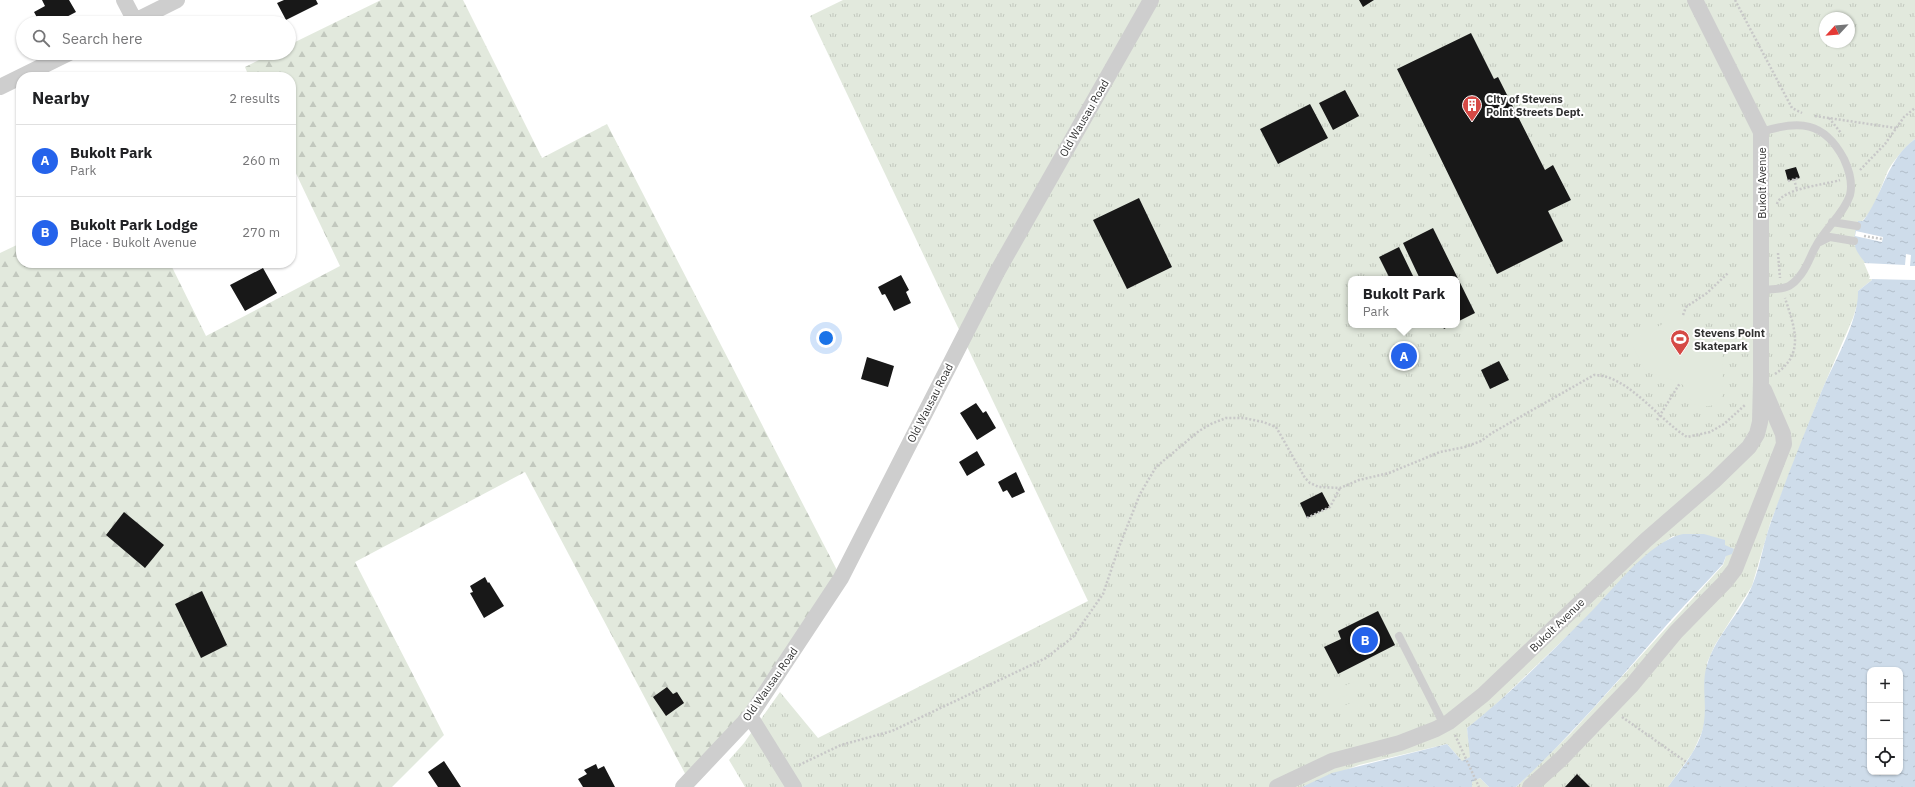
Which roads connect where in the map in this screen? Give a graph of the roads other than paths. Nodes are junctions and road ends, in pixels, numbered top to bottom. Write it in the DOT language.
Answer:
graph roads {
  1 [pos="124,0"];
  2 [pos="177,0"];
  3 [pos="1151,0"];
  4 [pos="1695,0"];
  5 [pos="131,16"];
  6 [pos="145,16"];
  7 [pos="55,60"];
  8 [pos="30,72"];
  9 [pos="16,79"];
  10 [pos="0,87"];
  11 [pos="1761,132"];
  12 [pos="1832,222"];
  13 [pos="1856,226"];
  14 [pos="1854,241"];
  15 [pos="1816,245"];
  16 [pos="1762,290"];
  17 [pos="1766,379"];
  18 [pos="1399,636"];
  19 [pos="750,716"];
  20 [pos="1446,724"];
  21 [pos="683,787"];
  22 [pos="794,787"];
  23 [pos="1277,787"];
  24 [pos="1530,787"];
  1 -- 5 [label="street"];
  2 -- 6 [label="street"];
  3 -- 19 [label="street, Old Wausau Road"];
  4 -- 11 [label="street, Bukolt Avenue"];
  7 -- 8 [label="street"];
  9 -- 10 [label="street"];
  11 -- 12 [label="lane"];
  11 -- 16 [label="street, Bukolt Avenue"];
  12 -- 13 [label="lane"];
  12 -- 15 [label="lane"];
  14 -- 15 [label="lane"];
  15 -- 16 [label="lane"];
  16 -- 17 [label="street, Bukolt Avenue"];
  17 -- 20 [label="street, Bukolt Avenue"];
  17 -- 24 [label="street, Bukolt Avenue"];
  18 -- 20 [label="lane"];
  19 -- 21 [label="street, Old Wausau Road"];
  19 -- 22 [label="street"];
  20 -- 23 [label="street, Bukolt Avenue"];
}
